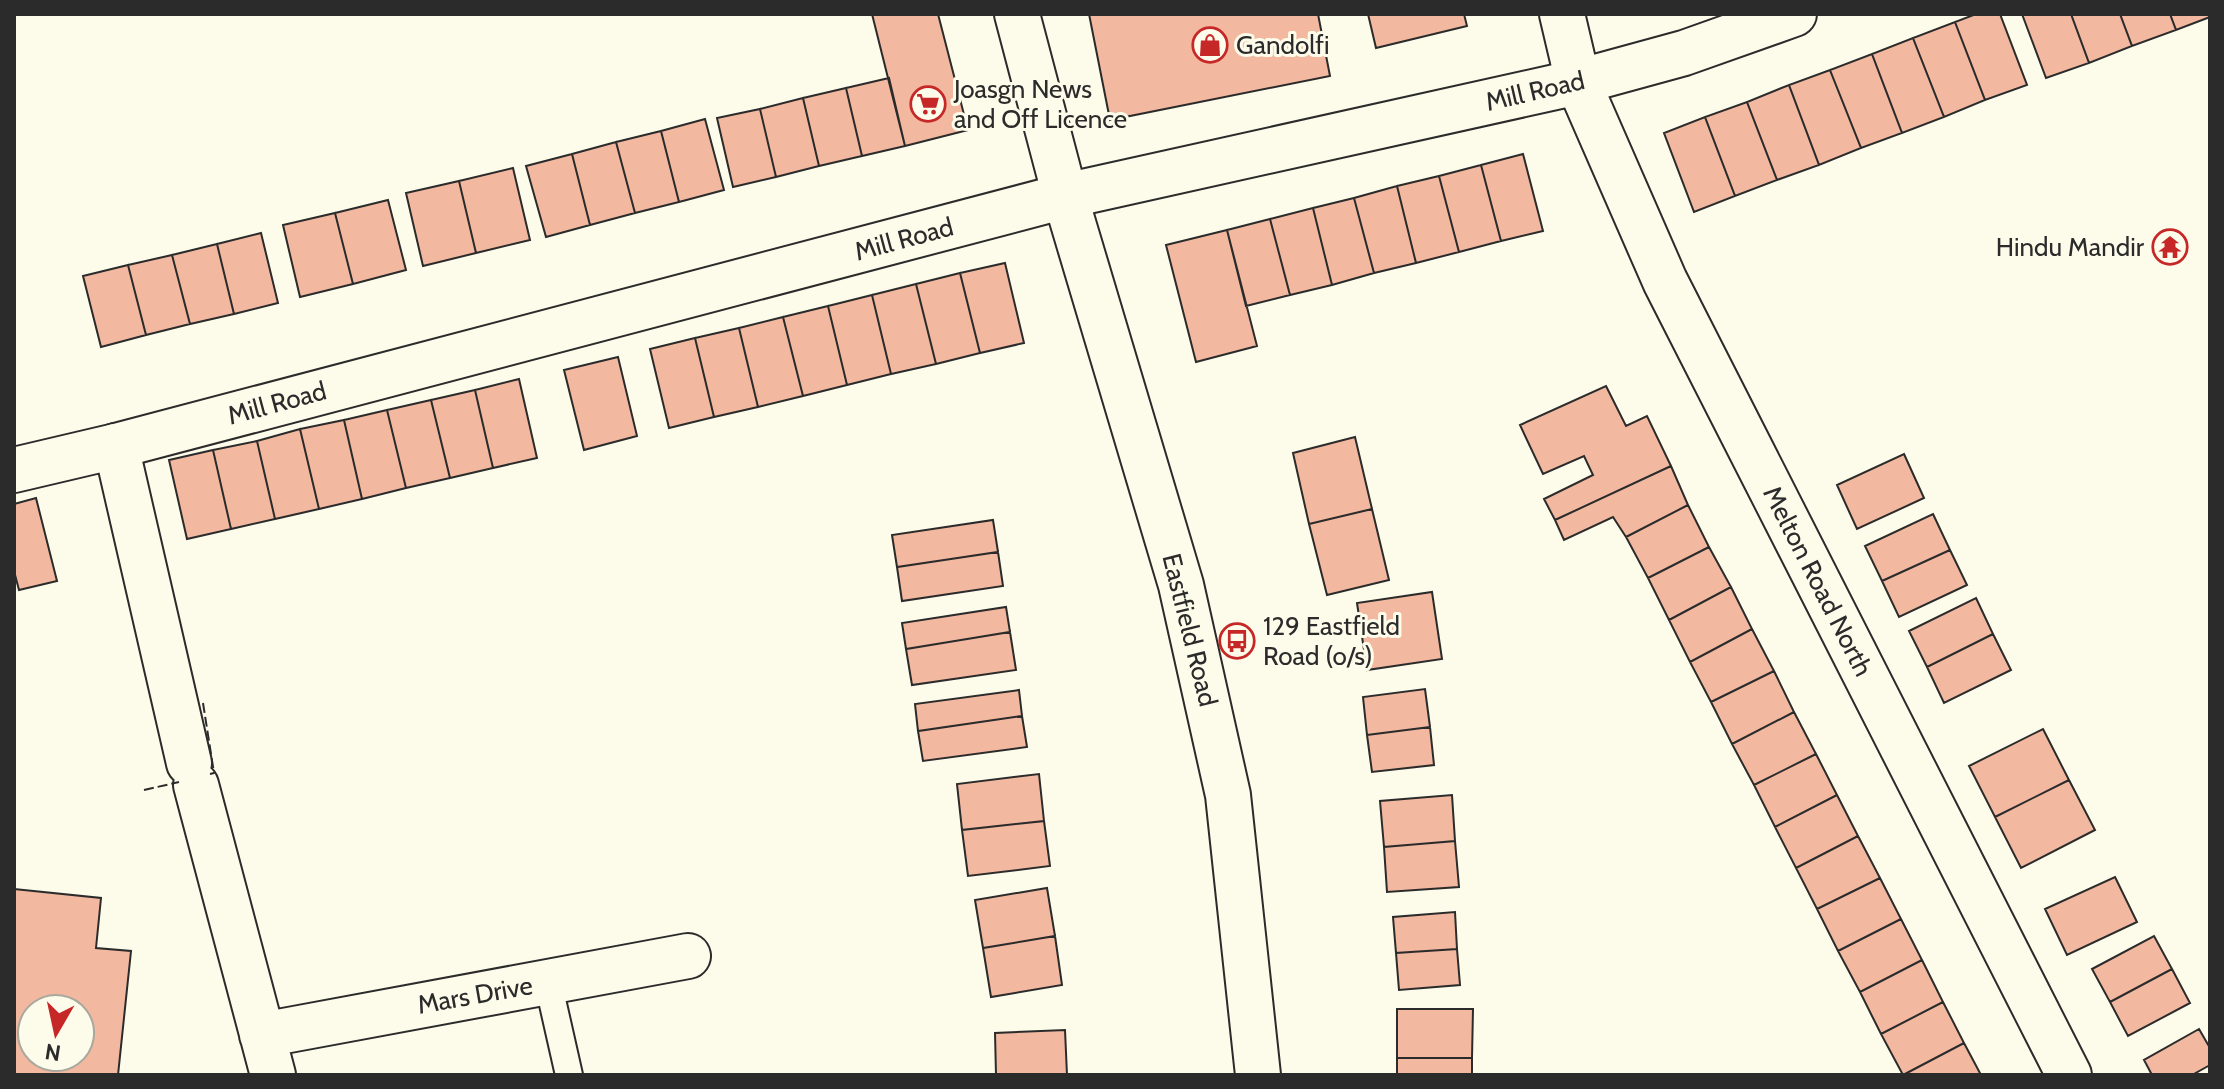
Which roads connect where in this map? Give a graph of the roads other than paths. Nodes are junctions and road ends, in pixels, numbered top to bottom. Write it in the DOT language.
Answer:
graph roads {
  1 [pos="1017,14"];
  2 [pos="1562,14"];
  3 [pos="1794,14"];
  4 [pos="1578,82"];
  5 [pos="1065,196"];
  6 [pos="116,446"];
  7 [pos="14,470"];
  8 [pos="688,956"];
  9 [pos="548,982"];
  10 [pos="268,1055"];
  11 [pos="569,1075"];
  12 [pos="1258,1075"];
  13 [pos="2069,1075"];
  1 -- 5 [label="street, Eastfield Road"];
  2 -- 4 [label="street, Melton Road North"];
  3 -- 4 [label="street, Mill Road"];
  4 -- 5 [label="street, Mill Road"];
  4 -- 13 [label="street, Melton Road North"];
  5 -- 6 [label="street, Mill Road"];
  5 -- 12 [label="street, Eastfield Road"];
  6 -- 7 [label="street, Mill Road"];
  6 -- 10 [label="street, Mars Drive"];
  8 -- 9 [label="street, Mars Drive"];
  9 -- 10 [label="street, Mars Drive"];
  9 -- 11 [label="lane"];
}
